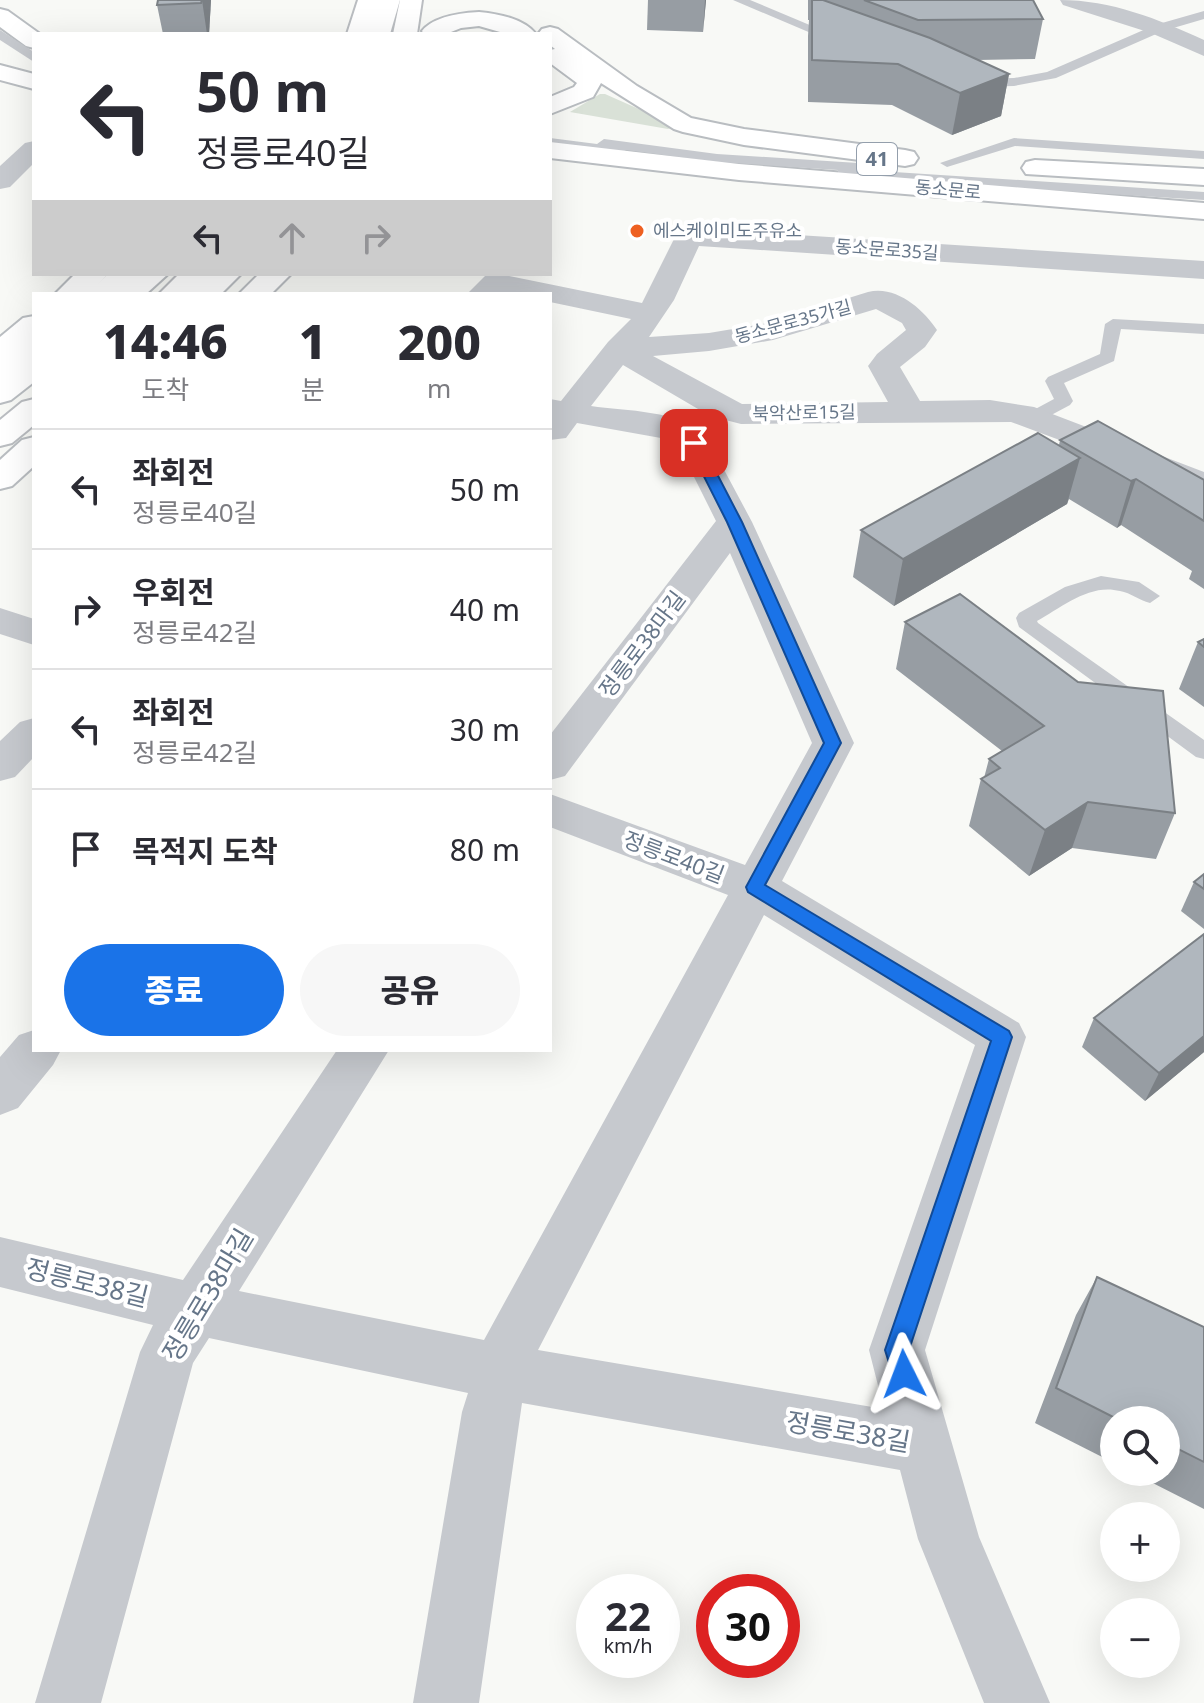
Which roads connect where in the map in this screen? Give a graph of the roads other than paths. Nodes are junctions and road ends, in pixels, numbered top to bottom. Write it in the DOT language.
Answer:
graph roads {
  1 [pos="369,0"];
  2 [pos="389,0"];
  3 [pos="411,0"];
  4 [pos="440,0"];
  5 [pos="507,0"];
  6 [pos="739,0"];
  7 [pos="1071,0"];
  8 [pos="1204,15"];
  9 [pos="0,16"];
  10 [pos="1159,28"];
  11 [pos="360,32"];
  12 [pos="379,32"];
  13 [pos="405,32"];
  14 [pos="433,32"];
  15 [pos="435,32"];
  16 [pos="520,32"];
  17 [pos="547,32"];
  18 [pos="0,34"];
  19 [pos="552,35"];
  20 [pos="1204,39"];
  21 [pos="32,40"];
  22 [pos="858,47"];
  23 [pos="1204,49"];
  24 [pos="552,53"];
  25 [pos="32,57"];
  26 [pos="2,68"];
  27 [pos="32,69"];
  28 [pos="32,79"];
  29 [pos="963,82"];
  30 [pos="552,105"];
  31 [pos="552,130"];
  32 [pos="552,139"];
  33 [pos="552,139"];
  34 [pos="552,150"];
  35 [pos="32,151"];
  36 [pos="1204,155"];
  37 [pos="609,157"];
  38 [pos="552,158"];
  39 [pos="953,168"];
  40 [pos="772,169"];
  41 [pos="739,172"];
  42 [pos="0,181"];
  43 [pos="1195,182"];
  44 [pos="1204,188"];
  45 [pos="1204,196"];
  46 [pos="1204,211"];
  47 [pos="1204,270"];
  48 [pos="91,276"];
  49 [pos="124,276"];
  50 [pos="150,276"];
  51 [pos="195,276"];
  52 [pos="224,276"];
  53 [pos="274,276"];
  54 [pos="295,276"];
  55 [pos="72,292"];
  56 [pos="104,292"];
  57 [pos="130,292"];
  58 [pos="176,292"];
  59 [pos="205,292"];
  60 [pos="256,292"];
  61 [pos="278,292"];
  62 [pos="484,292"];
  63 [pos="543,292"];
  64 [pos="552,294"];
  65 [pos="650,314"];
  66 [pos="32,327"];
  67 [pos="1204,329"];
  68 [pos="619,349"];
  69 [pos="8,353"];
  70 [pos="32,369"];
  71 [pos="0,393"];
  72 [pos="32,411"];
  73 [pos="909,411"];
  74 [pos="1034,417"];
  75 [pos="556,420"];
  76 [pos="0,436"];
  77 [pos="694,443"];
  78 [pos="32,449"];
  79 [pos="32,469"];
  80 [pos="0,479"];
  81 [pos="1204,484"];
  82 [pos="0,487"];
  83 [pos="1204,497"];
  84 [pos="734,522"];
  85 [pos="1150,596"];
  86 [pos="0,621"];
  87 [pos="32,631"];
  88 [pos="32,734"];
  89 [pos="1204,751"];
  90 [pos="552,762"];
  91 [pos="0,766"];
  92 [pos="552,811"];
  93 [pos="755,887"];
  94 [pos="34,1052"];
  95 [pos="363,1052"];
  96 [pos="0,1093"];
  97 [pos="0,1262"];
  98 [pos="195,1309"];
  99 [pos="503,1372"];
  100 [pos="923,1445"];
  101 [pos="68,1703"];
  102 [pos="446,1703"];
  103 [pos="1017,1703"];
  1 -- 11 [label="main road"];
  2 -- 12 [label="main road"];
  3 -- 13 [label="main road"];
  4 -- 14 [label="main road"];
  5 -- 17 [label="main road"];
  6 -- 22 [label="lane"];
  7 -- 10 [label="street"];
  8 -- 10 [label="lane"];
  9 -- 21 [label="main road"];
  10 -- 20 [label="street"];
  10 -- 23 [label="street"];
  10 -- 29 [label="lane"];
  15 -- 16 [label="main road"];
  18 -- 25 [label="lane"];
  19 -- 39 [label="main road"];
  24 -- 30 [label="main road"];
  26 -- 27 [label="lane"];
  26 -- 28 [label="main road"];
  31 -- 39 [label="main road, 동소문로 / 41"];
  32 -- 39 [label="lane"];
  33 -- 40 [label="lane"];
  34 -- 37 [label="main road, 동소문로 / 41"];
  35 -- 42 [label="street"];
  36 -- 39 [label="lane, 동소문로"];
  37 -- 38 [label="main road"];
  37 -- 41 [label="main road, 동소문로 / 41"];
  39 -- 43 [label="lane"];
  39 -- 43 [label="main road, 동소문로 / 41"];
  40 -- 41 [label="lane"];
  40 -- 45 [label="lane"];
  41 -- 46 [label="main road, 동소문로 / 41"];
  43 -- 44 [label="lane"];
  47 -- 65 [label="street, 동소문로35길"];
  48 -- 55 [label="main road"];
  49 -- 56 [label="main road"];
  50 -- 57 [label="main road"];
  51 -- 58 [label="main road"];
  52 -- 59 [label="main road"];
  53 -- 60 [label="main road"];
  54 -- 61 [label="main road"];
  62 -- 63 [label="street"];
  64 -- 65 [label="street"];
  65 -- 68 [label="street, 동소문로35길"];
  66 -- 69 [label="main road"];
  67 -- 74 [label="lane"];
  68 -- 73 [label="street, 북악산로15길"];
  68 -- 73 [label="street, 동소문로35가길"];
  68 -- 75 [label="street, 동소문로35길"];
  70 -- 71 [label="main road"];
  72 -- 76 [label="main road"];
  73 -- 74 [label="street, 북악산로15길"];
  74 -- 81 [label="street, 북악산로15길"];
  75 -- 77 [label="street"];
  77 -- 83 [label="street"];
  77 -- 84 [label="street"];
  78 -- 80 [label="main road"];
  79 -- 82 [label="main road"];
  84 -- 90 [label="street, 정릉로38마길"];
  84 -- 93 [label="street"];
  85 -- 89 [label="lane"];
  86 -- 87 [label="street"];
  88 -- 91 [label="street"];
  92 -- 93 [label="street, 정릉로40길"];
  93 -- 99 [label="street"];
  93 -- 100 [label="street, 정릉로40길"];
  94 -- 96 [label="street"];
  95 -- 98 [label="street, 정릉로38마길"];
  97 -- 98 [label="street, 정릉로38길"];
  98 -- 99 [label="street, 정릉로38길"];
  98 -- 101 [label="street, 정릉로38마길"];
  99 -- 100 [label="street, 정릉로38길"];
  99 -- 102 [label="street"];
  100 -- 103 [label="street, 정릉로38길"];
}
